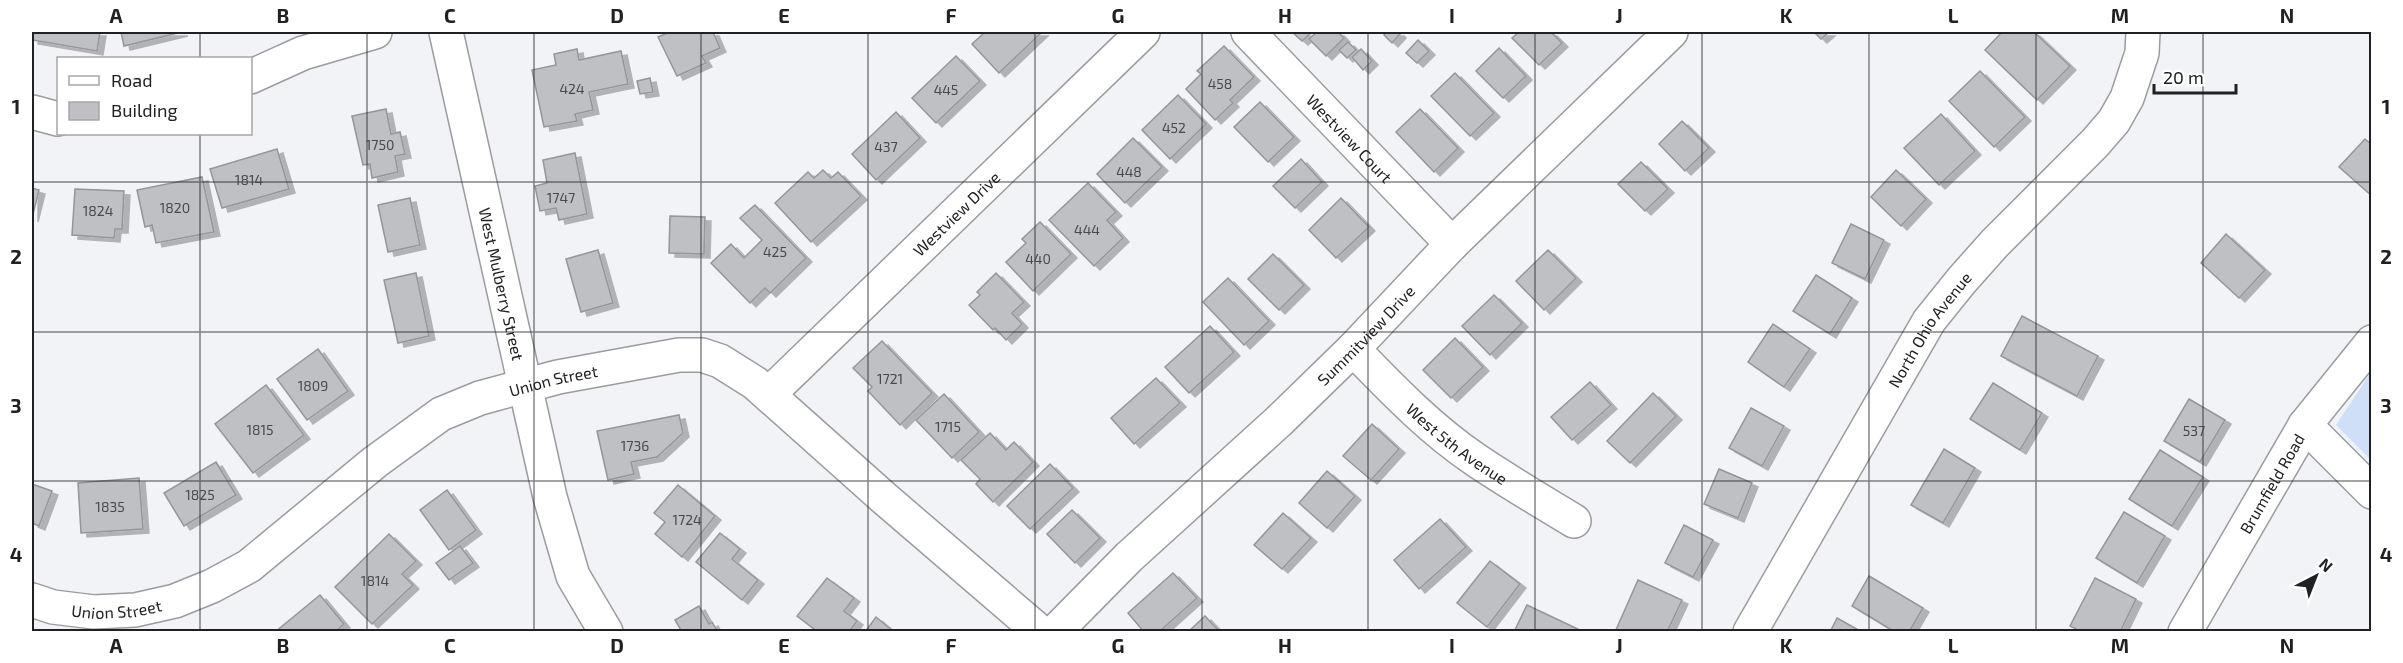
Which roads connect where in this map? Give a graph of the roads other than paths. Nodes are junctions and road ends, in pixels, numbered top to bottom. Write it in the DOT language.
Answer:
graph roads {
  1 [pos="375,32"];
  2 [pos="446,32"];
  3 [pos="1143,32"];
  4 [pos="1248,32"];
  5 [pos="1671,32"];
  6 [pos="2142,42"];
  7 [pos="252,76"];
  8 [pos="32,112"];
  9 [pos="57,119"];
  10 [pos="1452,244"];
  11 [pos="2372,342"];
  12 [pos="1353,349"];
  13 [pos="523,385"];
  14 [pos="769,394"];
  15 [pos="2306,425"];
  16 [pos="2372,492"];
  17 [pos="1574,521"];
  18 [pos="32,600"];
  19 [pos="109,621"];
  20 [pos="606,632"];
  21 [pos="1040,632"];
  22 [pos="1055,632"];
  23 [pos="1750,632"];
  24 [pos="2185,632"];
  1 -- 7 [label="street"];
  2 -- 13 [label="street, West Mulberry Street"];
  3 -- 14 [label="street, Westview Drive"];
  4 -- 10 [label="street, Westview Court"];
  5 -- 10 [label="street, Summitview Drive"];
  6 -- 23 [label="street, North Ohio Avenue"];
  8 -- 9 [label="street"];
  10 -- 12 [label="street, Summitview Drive"];
  11 -- 15 [label="street, Brumfield Road"];
  12 -- 17 [label="street, West 5th Avenue"];
  12 -- 22 [label="street, Summitview Drive"];
  13 -- 14 [label="street, Union Street"];
  13 -- 19 [label="street, Union Street"];
  13 -- 20 [label="street, West Mulberry Street"];
  14 -- 21 [label="street, Union Street"];
  15 -- 16 [label="street"];
  15 -- 24 [label="street, Brumfield Road"];
  18 -- 19 [label="street, Union Street"];
}
